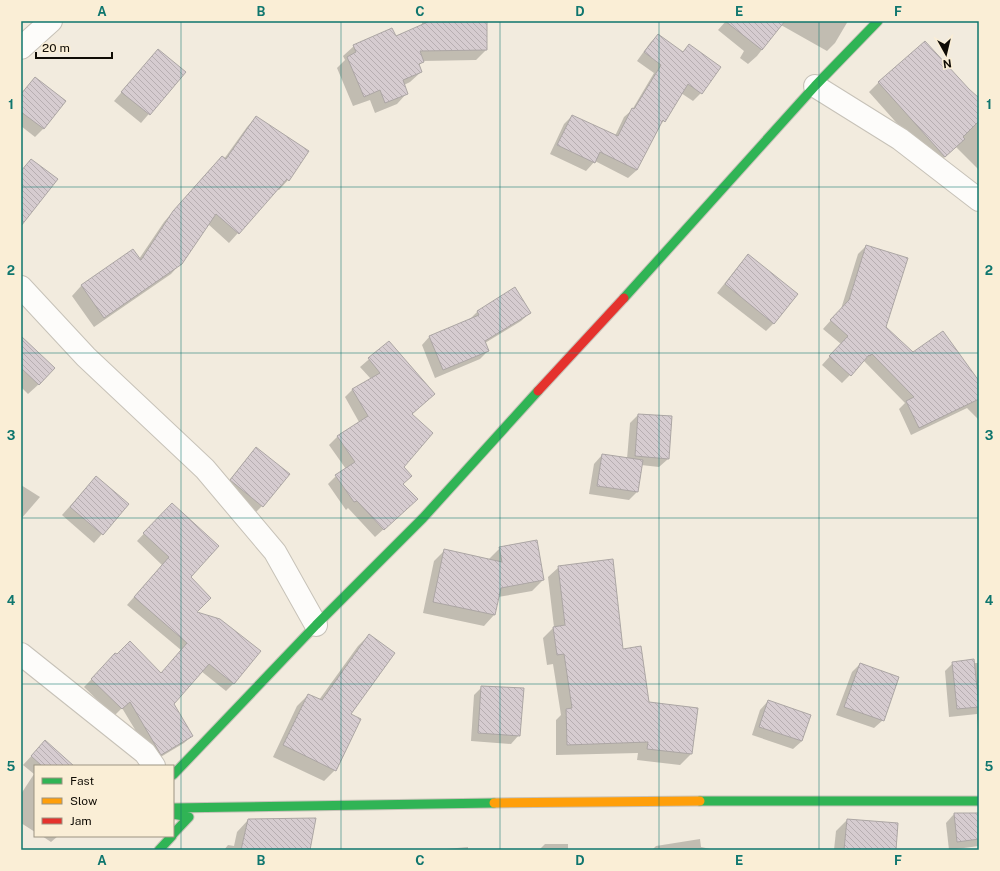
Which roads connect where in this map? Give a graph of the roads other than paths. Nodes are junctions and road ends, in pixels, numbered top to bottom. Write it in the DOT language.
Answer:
graph roads {
  1 [pos="51,21"];
  2 [pos="878,21"];
  3 [pos="21,48"];
  4 [pos="815,86"];
  5 [pos="979,200"];
  6 [pos="21,287"];
  7 [pos="316,624"];
  8 [pos="21,654"];
  9 [pos="153,765"];
  10 [pos="174,773"];
  11 [pos="174,798"];
  12 [pos="979,801"];
  13 [pos="178,813"];
  14 [pos="174,828"];
  15 [pos="170,837"];
  16 [pos="159,850"];
  1 -- 3 [label="street"];
  2 -- 4 [label="street"];
  4 -- 5 [label="street"];
  4 -- 7 [label="street"];
  6 -- 7 [label="street"];
  7 -- 10 [label="street"];
  8 -- 9 [label="street"];
  11 -- 13 [label="street"];
  12 -- 13 [label="street"];
  13 -- 14 [label="street"];
  15 -- 16 [label="street"];
}
